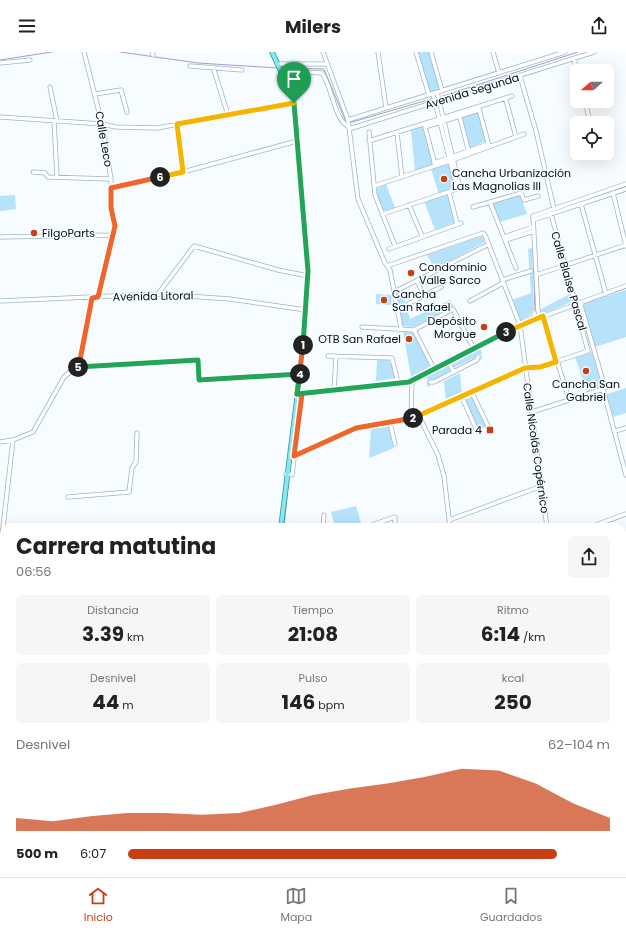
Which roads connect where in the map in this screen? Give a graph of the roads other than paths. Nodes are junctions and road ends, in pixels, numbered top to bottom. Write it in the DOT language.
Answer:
graph roads {
  1 [pos="84,52"];
  2 [pos="272,52"];
  3 [pos="323,52"];
  4 [pos="378,52"];
  5 [pos="416,52"];
  6 [pos="431,52"];
  7 [pos="493,52"];
  8 [pos="550,52"];
  9 [pos="566,52"];
  10 [pos="594,52"];
  11 [pos="552,57"];
  12 [pos="574,58"];
  13 [pos="30,60"];
  14 [pos="0,63"];
  15 [pos="327,64"];
  16 [pos="575,64"];
  17 [pos="190,66"];
  18 [pos="213,67"];
  19 [pos="279,69"];
  20 [pos="242,70"];
  21 [pos="499,73"];
  22 [pos="520,76"];
  23 [pos="50,87"];
  24 [pos="442,91"];
  25 [pos="435,93"];
  26 [pos="95,94"];
  27 [pos="429,95"];
  28 [pos="512,96"];
  29 [pos="506,100"];
  30 [pos="438,102"];
  31 [pos="294,103"];
  32 [pos="386,108"];
  33 [pos="479,109"];
  34 [pos="127,112"];
  35 [pos="228,114"];
  36 [pos="459,115"];
  37 [pos="0,117"];
  38 [pos="442,120"];
  39 [pos="56,121"];
  40 [pos="102,124"];
  41 [pos="177,124"];
  42 [pos="349,125"];
  43 [pos="425,126"];
  44 [pos="369,132"];
  45 [pos="397,133"];
  46 [pos="524,134"];
  47 [pos="516,137"];
  48 [pos="297,141"];
  49 [pos="369,141"];
  50 [pos="489,145"];
  51 [pos="469,153"];
  52 [pos="452,159"];
  53 [pos="435,165"];
  54 [pos="33,172"];
  55 [pos="183,172"];
  56 [pos="57,177"];
  57 [pos="402,177"];
  58 [pos="111,179"];
  59 [pos="626,184"];
  60 [pos="374,186"];
  61 [pos="111,188"];
  62 [pos="626,189"];
  63 [pos="612,191"];
  64 [pos="449,192"];
  65 [pos="538,196"];
  66 [pos="490,202"];
  67 [pos="581,204"];
  68 [pos="409,205"];
  69 [pos="473,207"];
  70 [pos="551,211"];
  71 [pos="382,214"];
  72 [pos="534,229"];
  73 [pos="112,235"];
  74 [pos="422,236"];
  75 [pos="0,237"];
  76 [pos="505,238"];
  77 [pos="489,244"];
  78 [pos="626,245"];
  79 [pos="395,246"];
  80 [pos="389,249"];
  81 [pos="596,255"];
  82 [pos="564,265"];
  83 [pos="386,266"];
  84 [pos="516,268"];
  85 [pos="531,271"];
  86 [pos="536,275"];
  87 [pos="308,276"];
  88 [pos="417,281"];
  89 [pos="503,282"];
  90 [pos="392,285"];
  91 [pos="626,286"];
  92 [pos="441,287"];
  93 [pos="401,289"];
  94 [pos="394,292"];
  95 [pos="158,294"];
  96 [pos="606,294"];
  97 [pos="424,296"];
  98 [pos="98,297"];
  99 [pos="92,298"];
  100 [pos="0,301"];
  101 [pos="470,301"];
  102 [pos="580,302"];
  103 [pos="408,304"];
  104 [pos="574,304"];
  105 [pos="306,310"];
  106 [pos="542,316"];
  107 [pos="520,325"];
  108 [pos="362,327"];
  109 [pos="401,328"];
  110 [pos="414,330"];
  111 [pos="474,348"];
  112 [pos="328,356"];
  113 [pos="336,356"];
  114 [pos="478,357"];
  115 [pos="448,362"];
  116 [pos="556,362"];
  117 [pos="75,368"];
  118 [pos="525,368"];
  119 [pos="434,369"];
  120 [pos="454,372"];
  121 [pos="300,373"];
  122 [pos="412,381"];
  123 [pos="430,382"];
  124 [pos="398,383"];
  125 [pos="604,388"];
  126 [pos="334,391"];
  127 [pos="472,393"];
  128 [pos="299,394"];
  129 [pos="462,397"];
  130 [pos="569,399"];
  131 [pos="532,412"];
  132 [pos="419,416"];
  133 [pos="411,419"];
  134 [pos="390,423"];
  135 [pos="489,428"];
  136 [pos="626,428"];
  137 [pos="478,432"];
  138 [pos="615,432"];
  139 [pos="137,433"];
  140 [pos="13,440"];
  141 [pos="0,442"];
  142 [pos="395,444"];
  143 [pos="294,456"];
  144 [pos="624,460"];
  145 [pos="286,474"];
  146 [pos="626,475"];
  147 [pos="542,486"];
  148 [pos="68,497"];
  149 [pos="626,514"];
  150 [pos="324,515"];
  151 [pos="449,520"];
  152 [pos="4,523"];
  153 [pos="280,523"];
  154 [pos="324,523"];
  155 [pos="377,523"];
  156 [pos="395,523"];
  157 [pos="449,523"];
  158 [pos="547,523"];
  159 [pos="601,523"];
  1 -- 26 [label="street, Calle Leco"];
  2 -- 19 [label="main road"];
  3 -- 15 [label="street"];
  4 -- 32 [label="street"];
  5 -- 27 [label="street"];
  6 -- 24 [label="street"];
  7 -- 21 [label="street"];
  8 -- 11 [label="street"];
  9 -- 11 [label="street, Avenida Segunda"];
  10 -- 12 [label="street, Avenida Segunda"];
  11 -- 21 [label="street, Avenida Segunda"];
  12 -- 16 [label="street"];
  12 -- 22 [label="street, Avenida Segunda"];
  13 -- 14 [label="street"];
  15 -- 19 [label="street"];
  15 -- 42 [label="street"];
  17 -- 18 [label="street"];
  18 -- 20 [label="street"];
  18 -- 35 [label="street"];
  19 -- 31 [label="main road"];
  19 -- 42 [label="street"];
  21 -- 24 [label="street, Avenida Segunda"];
  22 -- 30 [label="street, Avenida Segunda"];
  22 -- 70 [label="street, Calle Blaise Pascal"];
  23 -- 39 [label="street"];
  24 -- 25 [label="street, Avenida Segunda"];
  25 -- 27 [label="street, Avenida Segunda"];
  25 -- 30 [label="street"];
  26 -- 34 [label="street"];
  26 -- 40 [label="street, Calle Leco"];
  27 -- 32 [label="street, Avenida Segunda"];
  28 -- 29 [label="street"];
  29 -- 33 [label="street"];
  29 -- 47 [label="street"];
  30 -- 38 [label="street"];
  30 -- 42 [label="street, Avenida Segunda"];
  31 -- 35 [label="street"];
  31 -- 48 [label="main road"];
  32 -- 42 [label="street, Avenida Segunda"];
  33 -- 36 [label="street"];
  33 -- 50 [label="street"];
  35 -- 41 [label="street"];
  36 -- 38 [label="street"];
  36 -- 51 [label="street"];
  37 -- 39 [label="street"];
  38 -- 43 [label="street"];
  38 -- 52 [label="street"];
  39 -- 40 [label="street"];
  39 -- 56 [label="street"];
  40 -- 41 [label="street"];
  40 -- 58 [label="street, Calle Leco"];
  41 -- 55 [label="street"];
  42 -- 83 [label="street"];
  43 -- 45 [label="street"];
  43 -- 53 [label="street"];
  44 -- 49 [label="street"];
  45 -- 49 [label="street"];
  45 -- 57 [label="street"];
  46 -- 47 [label="street"];
  47 -- 50 [label="street"];
  48 -- 55 [label="street"];
  48 -- 87 [label="main road"];
  49 -- 60 [label="street"];
  50 -- 51 [label="street"];
  51 -- 52 [label="street"];
  52 -- 53 [label="street"];
  52 -- 64 [label="street"];
  53 -- 57 [label="street"];
  54 -- 56 [label="street"];
  55 -- 61 [label="street"];
  56 -- 58 [label="street"];
  57 -- 60 [label="street"];
  58 -- 61 [label="street, Calle Leco"];
  59 -- 63 [label="street"];
  60 -- 71 [label="street"];
  61 -- 73 [label="street, Calle Leco"];
  62 -- 63 [label="street"];
  63 -- 67 [label="street"];
  63 -- 70 [label="street"];
  63 -- 78 [label="street"];
  64 -- 68 [label="street"];
  64 -- 74 [label="street"];
  65 -- 66 [label="street"];
  66 -- 69 [label="street"];
  66 -- 76 [label="street"];
  67 -- 70 [label="street"];
  67 -- 81 [label="street"];
  68 -- 71 [label="street"];
  68 -- 74 [label="street"];
  70 -- 72 [label="street"];
  70 -- 82 [label="street, Calle Blaise Pascal"];
  71 -- 79 [label="street"];
  72 -- 76 [label="street"];
  72 -- 86 [label="street"];
  73 -- 75 [label="street"];
  73 -- 98 [label="street, Calle Leco"];
  74 -- 79 [label="street"];
  76 -- 84 [label="street"];
  77 -- 83 [label="street, Calle Nicolás Copérnico"];
  77 -- 88 [label="street"];
  77 -- 89 [label="street, Calle Nicolás Copérnico"];
  78 -- 81 [label="street"];
  79 -- 80 [label="street"];
  81 -- 82 [label="street"];
  81 -- 96 [label="street"];
  82 -- 86 [label="street"];
  82 -- 104 [label="street, Calle Blaise Pascal"];
  83 -- 90 [label="street"];
  85 -- 89 [label="street"];
  86 -- 106 [label="street"];
  87 -- 95 [label="street"];
  87 -- 105 [label="main road"];
  88 -- 93 [label="street"];
  88 -- 97 [label="street"];
  89 -- 101 [label="street"];
  89 -- 107 [label="street, Calle Nicolás Copérnico"];
  90 -- 93 [label="street"];
  90 -- 94 [label="street"];
  91 -- 96 [label="street"];
  92 -- 97 [label="street"];
  93 -- 94 [label="street"];
  94 -- 109 [label="street"];
  95 -- 98 [label="street, Avenida Litoral"];
  95 -- 105 [label="street, Avenida Litoral"];
  96 -- 102 [label="street"];
  97 -- 103 [label="street"];
  98 -- 99 [label="street, Avenida Litoral"];
  99 -- 100 [label="street, Avenida Litoral"];
  99 -- 117 [label="street"];
  102 -- 104 [label="street"];
  102 -- 125 [label="street, Calle Blaise Pascal"];
  104 -- 106 [label="street"];
  104 -- 116 [label="street, Calle Blaise Pascal"];
  105 -- 121 [label="main road"];
  106 -- 107 [label="street"];
  106 -- 116 [label="street"];
  107 -- 111 [label="street"];
  107 -- 118 [label="street, Calle Nicolás Copérnico"];
  108 -- 109 [label="street"];
  109 -- 110 [label="street"];
  110 -- 111 [label="street"];
  110 -- 119 [label="street"];
  111 -- 115 [label="street"];
  112 -- 113 [label="street"];
  113 -- 124 [label="street"];
  113 -- 126 [label="street"];
  114 -- 120 [label="street"];
  115 -- 119 [label="street"];
  115 -- 120 [label="street"];
  116 -- 118 [label="street"];
  116 -- 130 [label="street"];
  117 -- 121 [label="street"];
  117 -- 140 [label="street"];
  118 -- 127 [label="street"];
  118 -- 131 [label="street, Calle Nicolás Copérnico"];
  119 -- 122 [label="street"];
  120 -- 123 [label="street"];
  121 -- 128 [label="main road"];
  122 -- 124 [label="street"];
  122 -- 133 [label="street"];
  124 -- 126 [label="street"];
  125 -- 130 [label="street"];
  125 -- 138 [label="street, Calle Blaise Pascal"];
  126 -- 128 [label="street"];
  127 -- 129 [label="street"];
  127 -- 135 [label="street"];
  128 -- 143 [label="street"];
  128 -- 145 [label="main road"];
  129 -- 132 [label="street"];
  129 -- 137 [label="street"];
  130 -- 131 [label="street"];
  131 -- 147 [label="street, Calle Nicolás Copérnico"];
  132 -- 133 [label="street"];
  132 -- 151 [label="street"];
  133 -- 134 [label="street"];
  134 -- 142 [label="street"];
  134 -- 143 [label="street"];
  136 -- 138 [label="street"];
  138 -- 144 [label="street, Calle Blaise Pascal"];
  139 -- 148 [label="street"];
  140 -- 141 [label="street"];
  140 -- 152 [label="street"];
  143 -- 145 [label="street"];
  144 -- 146 [label="street, Calle Blaise Pascal"];
  145 -- 153 [label="main road"];
  147 -- 151 [label="street"];
  147 -- 158 [label="street, Calle Nicolás Copérnico"];
  149 -- 159 [label="street"];
  150 -- 154 [label="street"];
  151 -- 157 [label="street"];
  155 -- 156 [label="street"];
}
